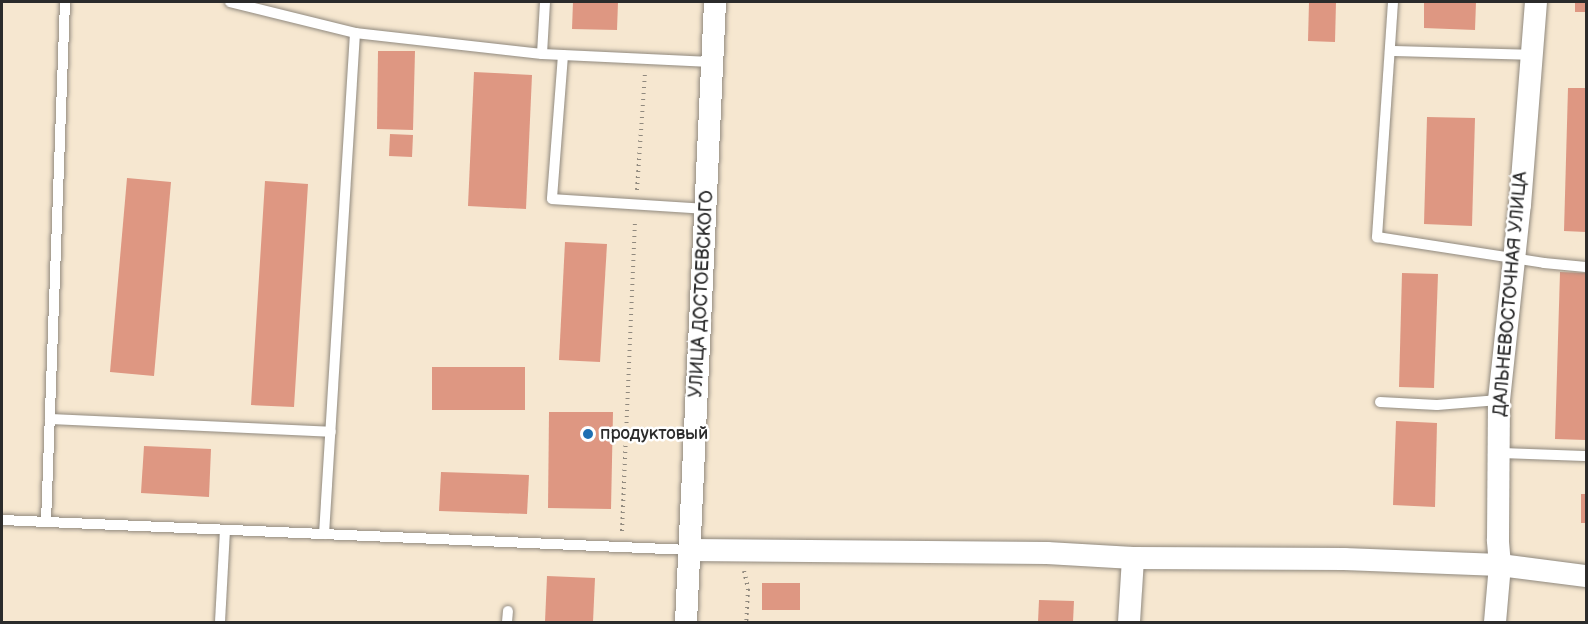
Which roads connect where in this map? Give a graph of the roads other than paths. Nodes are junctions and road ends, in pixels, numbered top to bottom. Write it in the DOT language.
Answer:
graph roads {
  1 [pos="65,2"];
  2 [pos="230,2"];
  3 [pos="545,2"];
  4 [pos="715,2"];
  5 [pos="1393,2"];
  6 [pos="1536,2"];
  7 [pos="355,33"];
  8 [pos="1390,51"];
  9 [pos="542,54"];
  10 [pos="563,55"];
  11 [pos="1532,55"];
  12 [pos="711,62"];
  13 [pos="706,209"];
  14 [pos="1514,258"];
  15 [pos="1587,267"];
  16 [pos="1499,400"];
  17 [pos="1380,402"];
  18 [pos="50,419"];
  19 [pos="331,432"];
  20 [pos="1500,453"];
  21 [pos="1587,456"];
  22 [pos="2,520"];
  23 [pos="46,522"];
  24 [pos="225,530"];
  25 [pos="324,534"];
  26 [pos="690,550"];
  27 [pos="1133,558"];
  28 [pos="1500,565"];
  29 [pos="1587,576"];
  30 [pos="220,622"];
  31 [pos="686,622"];
  32 [pos="1129,622"];
  33 [pos="1495,622"];
  1 -- 18 [label="lane"];
  2 -- 7 [label="lane"];
  3 -- 9 [label="lane"];
  4 -- 12 [label="street, УЛИЦА ДОСТОЕВСКОГО"];
  5 -- 8 [label="lane"];
  6 -- 11 [label="street, ДАЛЬНЕВОСТОЧНАЯ УЛИЦА"];
  7 -- 9 [label="lane"];
  7 -- 19 [label="lane"];
  8 -- 11 [label="lane"];
  8 -- 14 [label="lane"];
  9 -- 10 [label="lane"];
  10 -- 12 [label="lane"];
  10 -- 13 [label="lane"];
  11 -- 14 [label="street, ДАЛЬНЕВОСТОЧНАЯ УЛИЦА"];
  12 -- 13 [label="street, УЛИЦА ДОСТОЕВСКОГО"];
  13 -- 26 [label="street, УЛИЦА ДОСТОЕВСКОГО"];
  14 -- 15 [label="lane"];
  14 -- 16 [label="street, ДАЛЬНЕВОСТОЧНАЯ УЛИЦА"];
  16 -- 17 [label="lane"];
  16 -- 20 [label="street, ДАЛЬНЕВОСТОЧНАЯ УЛИЦА"];
  18 -- 19 [label="lane"];
  18 -- 23 [label="lane"];
  19 -- 25 [label="lane"];
  20 -- 21 [label="lane"];
  20 -- 28 [label="street, ДАЛЬНЕВОСТОЧНАЯ УЛИЦА"];
  22 -- 23 [label="lane"];
  23 -- 24 [label="lane"];
  24 -- 25 [label="lane"];
  24 -- 30 [label="lane"];
  25 -- 26 [label="lane"];
  26 -- 27 [label="street"];
  26 -- 31 [label="street, УЛИЦА ДОСТОЕВСКОГО"];
  27 -- 28 [label="street"];
  27 -- 32 [label="street"];
  28 -- 29 [label="street"];
  28 -- 33 [label="street, ДАЛЬНЕВОСТОЧНАЯ УЛИЦА"];
}
